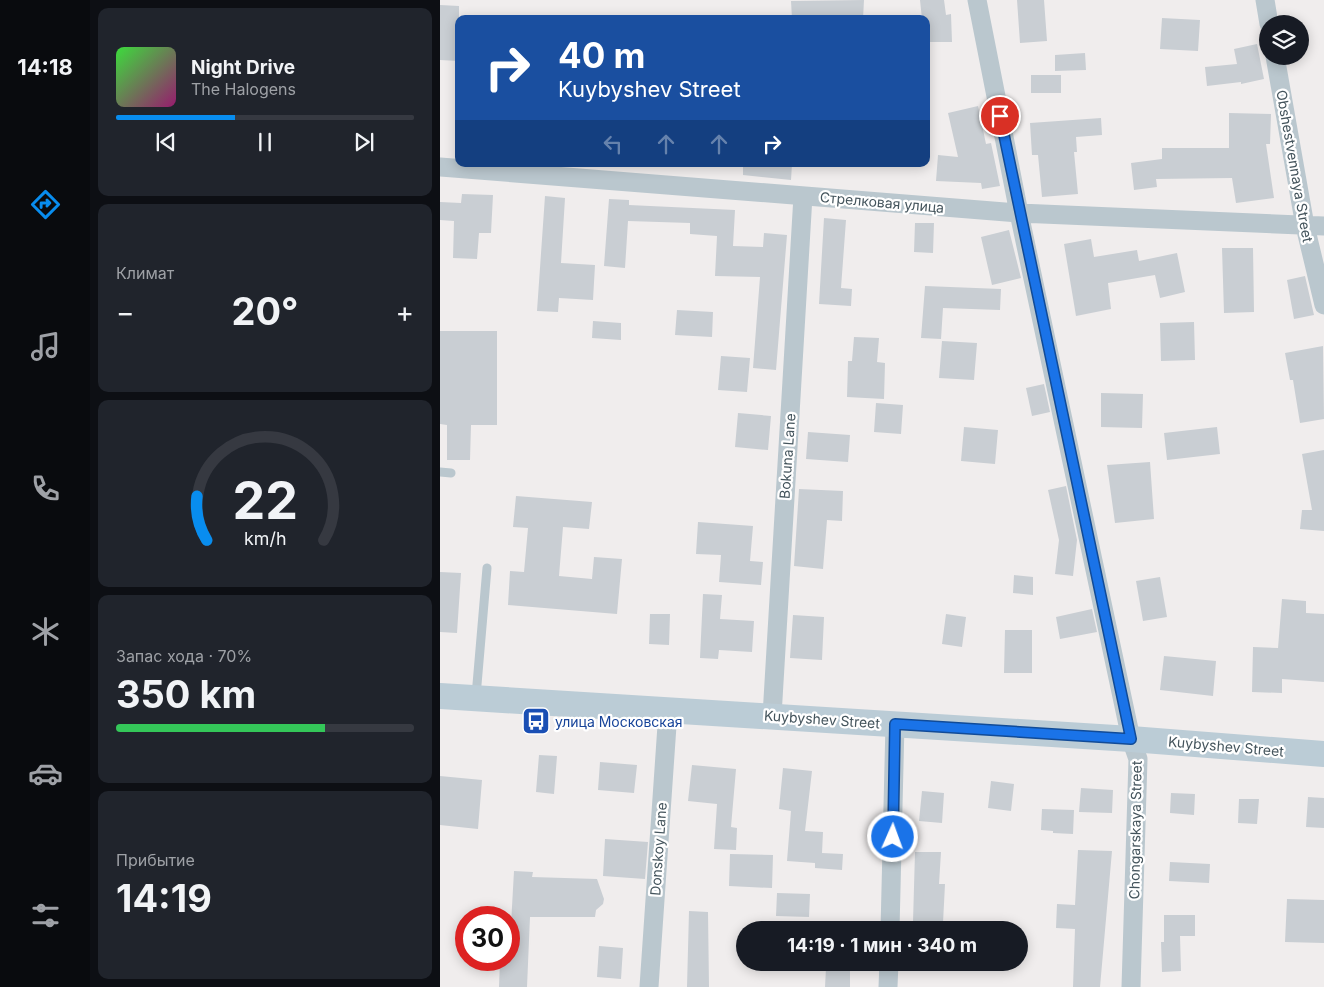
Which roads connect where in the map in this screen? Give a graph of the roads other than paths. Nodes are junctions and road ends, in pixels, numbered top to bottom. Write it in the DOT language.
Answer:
graph roads {
  1 [pos="977,0"];
  2 [pos="1265,0"];
  3 [pos="1268,15"];
  4 [pos="1277,65"];
  5 [pos="440,167"];
  6 [pos="804,196"];
  7 [pos="1019,213"];
  8 [pos="1305,226"];
  9 [pos="1324,226"];
  10 [pos="1324,304"];
  11 [pos="440,472"];
  12 [pos="451,473"];
  13 [pos="486,568"];
  14 [pos="440,696"];
  15 [pos="476,699"];
  16 [pos="668,711"];
  17 [pos="772,716"];
  18 [pos="895,724"];
  19 [pos="1131,739"];
  20 [pos="1324,754"];
  21 [pos="890,921"];
  22 [pos="888,971"];
  23 [pos="650,987"];
  24 [pos="888,987"];
  25 [pos="1131,987"];
  1 -- 7 [label="street, Chongarskaya Street"];
  2 -- 3 [label="street"];
  4 -- 8 [label="street, Obshestvennaya Street"];
  5 -- 6 [label="street, Стрелковая улица"];
  6 -- 7 [label="street, Стрелковая улица"];
  6 -- 17 [label="street, Bokuna Lane"];
  7 -- 8 [label="street, Стрелковая улица"];
  7 -- 19 [label="street, Chongarskaya Street"];
  8 -- 9 [label="street, Стрелковая улица"];
  8 -- 10 [label="street, Obshestvennaya Street"];
  11 -- 12 [label="lane"];
  13 -- 15 [label="lane"];
  14 -- 15 [label="main road, Kuybyshev Street"];
  15 -- 16 [label="main road, Kuybyshev Street"];
  16 -- 17 [label="main road, Kuybyshev Street"];
  16 -- 23 [label="street, Donskoy Lane"];
  17 -- 18 [label="main road, Kuybyshev Street"];
  18 -- 19 [label="main road, Kuybyshev Street"];
  18 -- 21 [label="street"];
  19 -- 20 [label="main road, Kuybyshev Street"];
  19 -- 25 [label="street, Chongarskaya Street"];
  22 -- 24 [label="street"];
}
